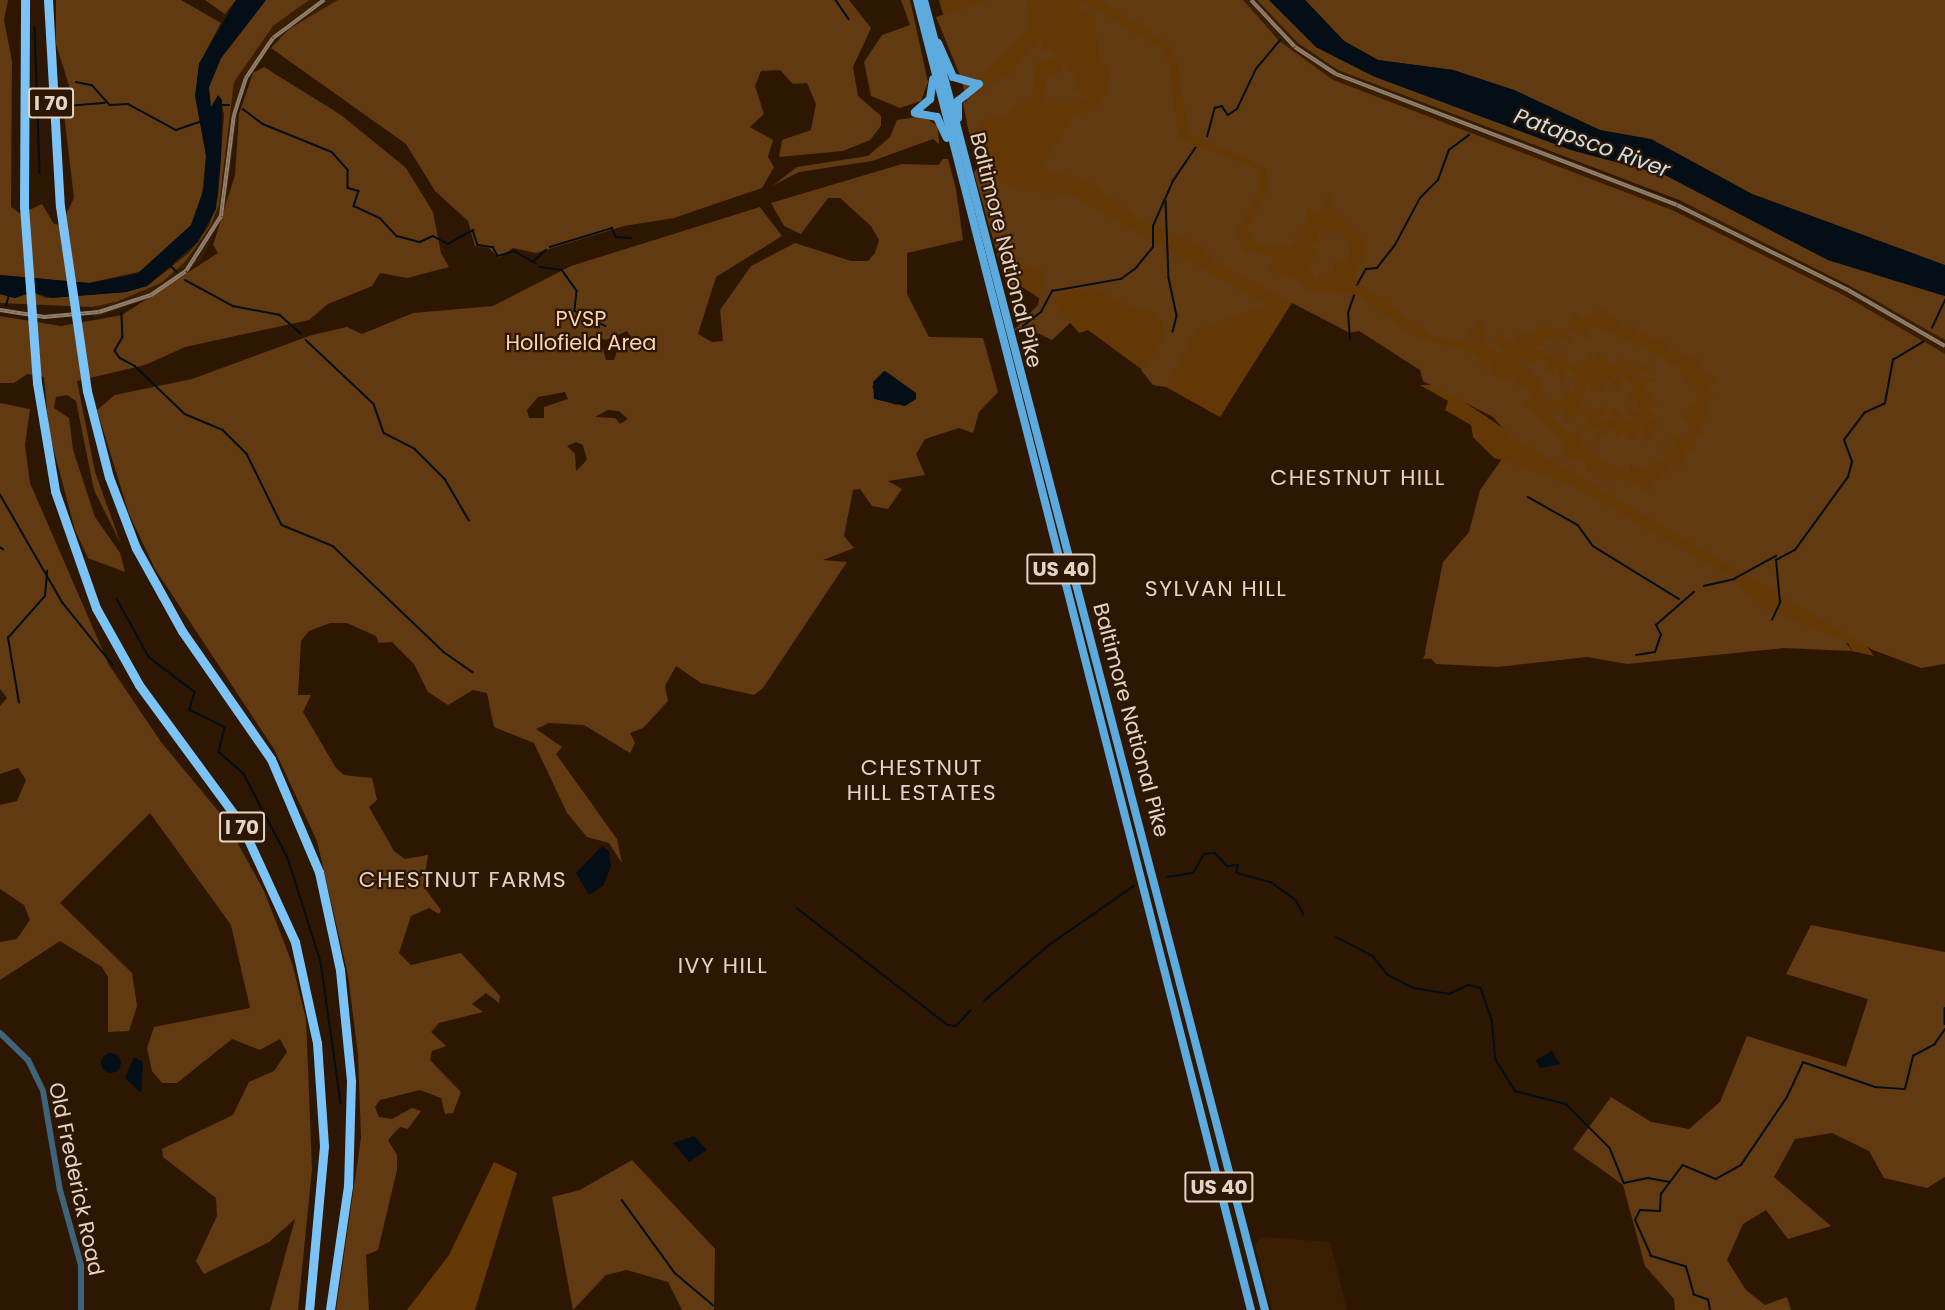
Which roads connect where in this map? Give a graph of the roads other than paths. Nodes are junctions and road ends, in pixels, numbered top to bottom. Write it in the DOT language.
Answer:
graph roads {
  1 [pos="25,0"];
  2 [pos="48,0"];
  3 [pos="917,0"];
  4 [pos="924,0"];
  5 [pos="932,32"];
  6 [pos="930,51"];
  7 [pos="963,157"];
  8 [pos="959,165"];
  9 [pos="0,1033"];
  10 [pos="81,1310"];
  11 [pos="309,1310"];
  12 [pos="330,1310"];
  13 [pos="1251,1310"];
  14 [pos="1265,1310"];
  1 -- 11 [label="highway, I 70, bridge"];
  2 -- 12 [label="highway, I 70, bridge"];
  3 -- 6 [label="main road, Baltimore National Pike / US 40"];
  4 -- 5 [label="main road, Baltimore National Pike / US 40"];
  5 -- 7 [label="main road, Baltimore National Pike / US 40"];
  5 -- 7 [label="main road"];
  6 -- 8 [label="main road, Baltimore National Pike / US 40"];
  6 -- 8 [label="main road"];
  7 -- 14 [label="main road, Baltimore National Pike / US 40"];
  8 -- 13 [label="main road, Baltimore National Pike / US 40"];
  9 -- 10 [label="street, Old Frederick Road"];
}
